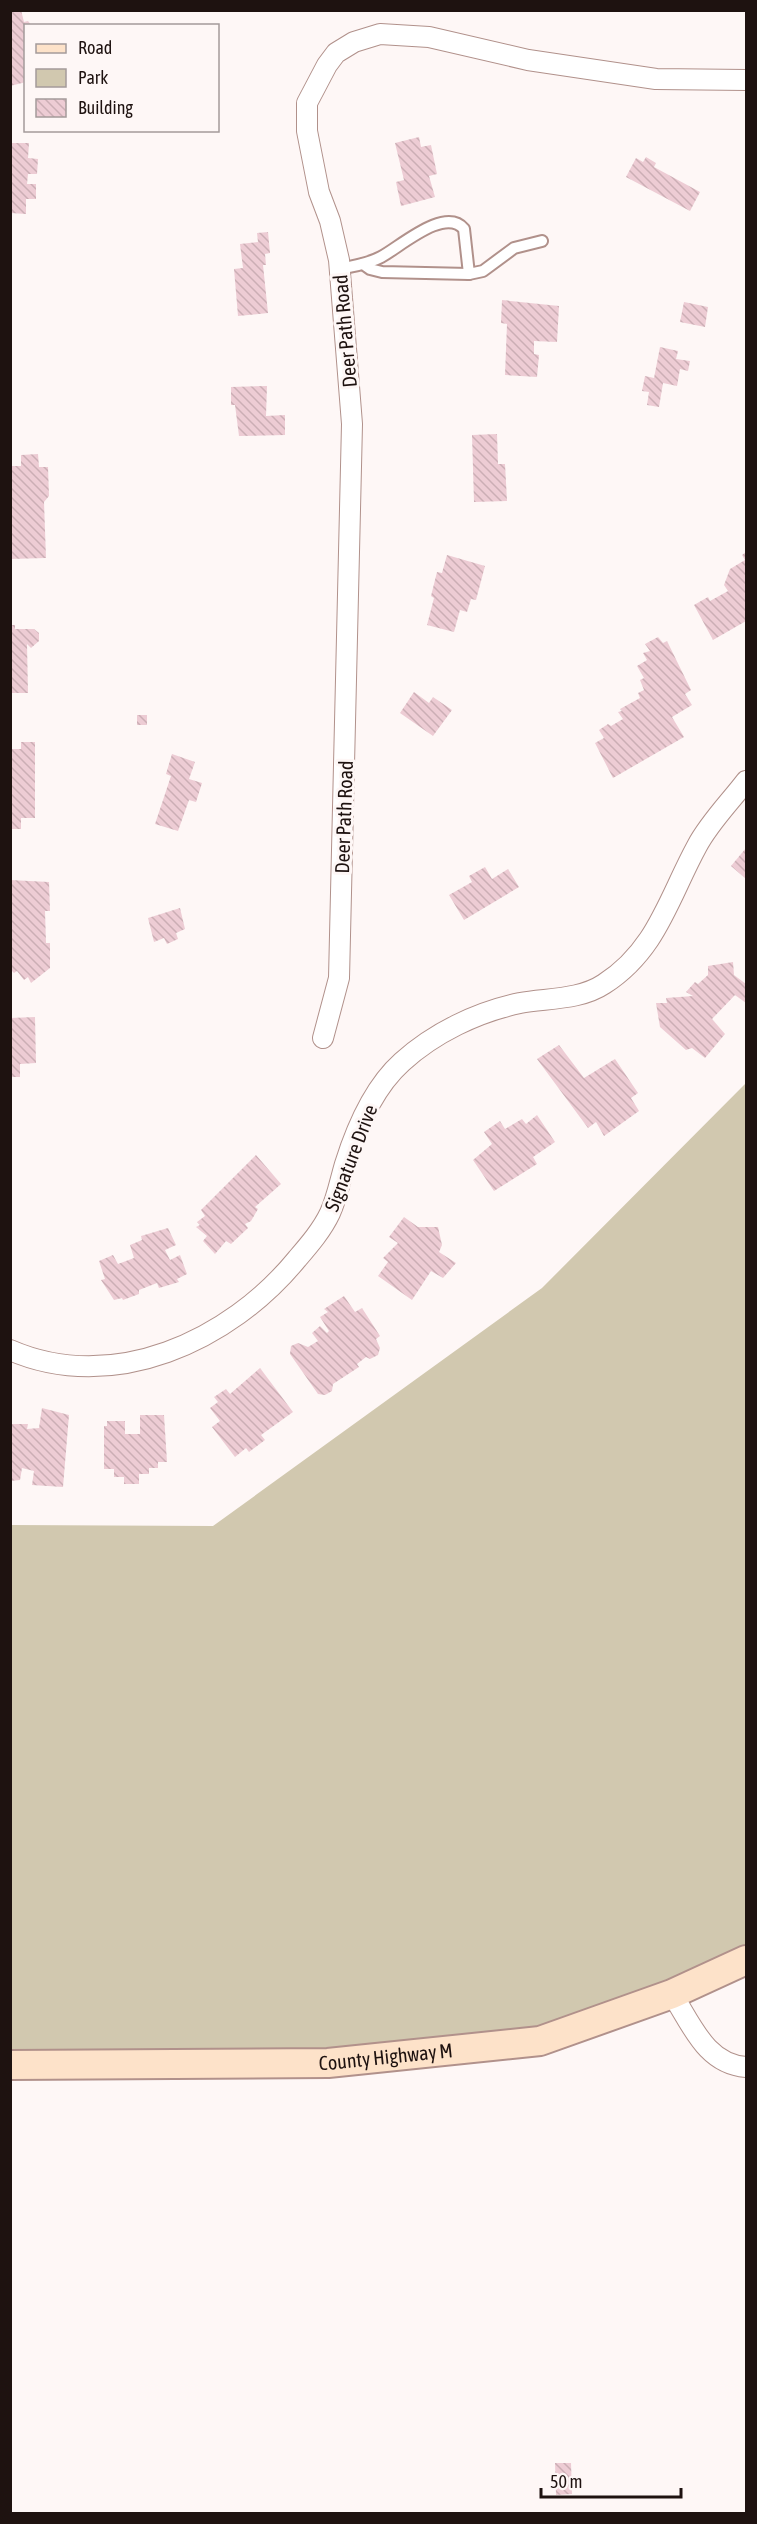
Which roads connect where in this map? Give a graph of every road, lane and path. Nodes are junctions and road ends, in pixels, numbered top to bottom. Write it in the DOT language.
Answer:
graph roads {
  1 [pos="747,80"];
  2 [pos="542,241"];
  3 [pos="363,264"];
  4 [pos="340,269"];
  5 [pos="469,273"];
  6 [pos="747,781"];
  7 [pos="323,1038"];
  8 [pos="10,1350"];
  9 [pos="747,1960"];
  10 [pos="672,1994"];
  11 [pos="10,2065"];
  12 [pos="747,2067"];
  1 -- 4 [label="street, Deer Path Road"];
  2 -- 5 [label="lane"];
  3 -- 4 [label="lane"];
  3 -- 5 [label="lane"];
  3 -- 5 [label="lane"];
  4 -- 7 [label="street, Deer Path Road"];
  6 -- 8 [label="street, Signature Drive"];
  9 -- 10 [label="main road, County Highway M"];
  10 -- 11 [label="main road, County Highway M"];
  10 -- 12 [label="street"];
}
